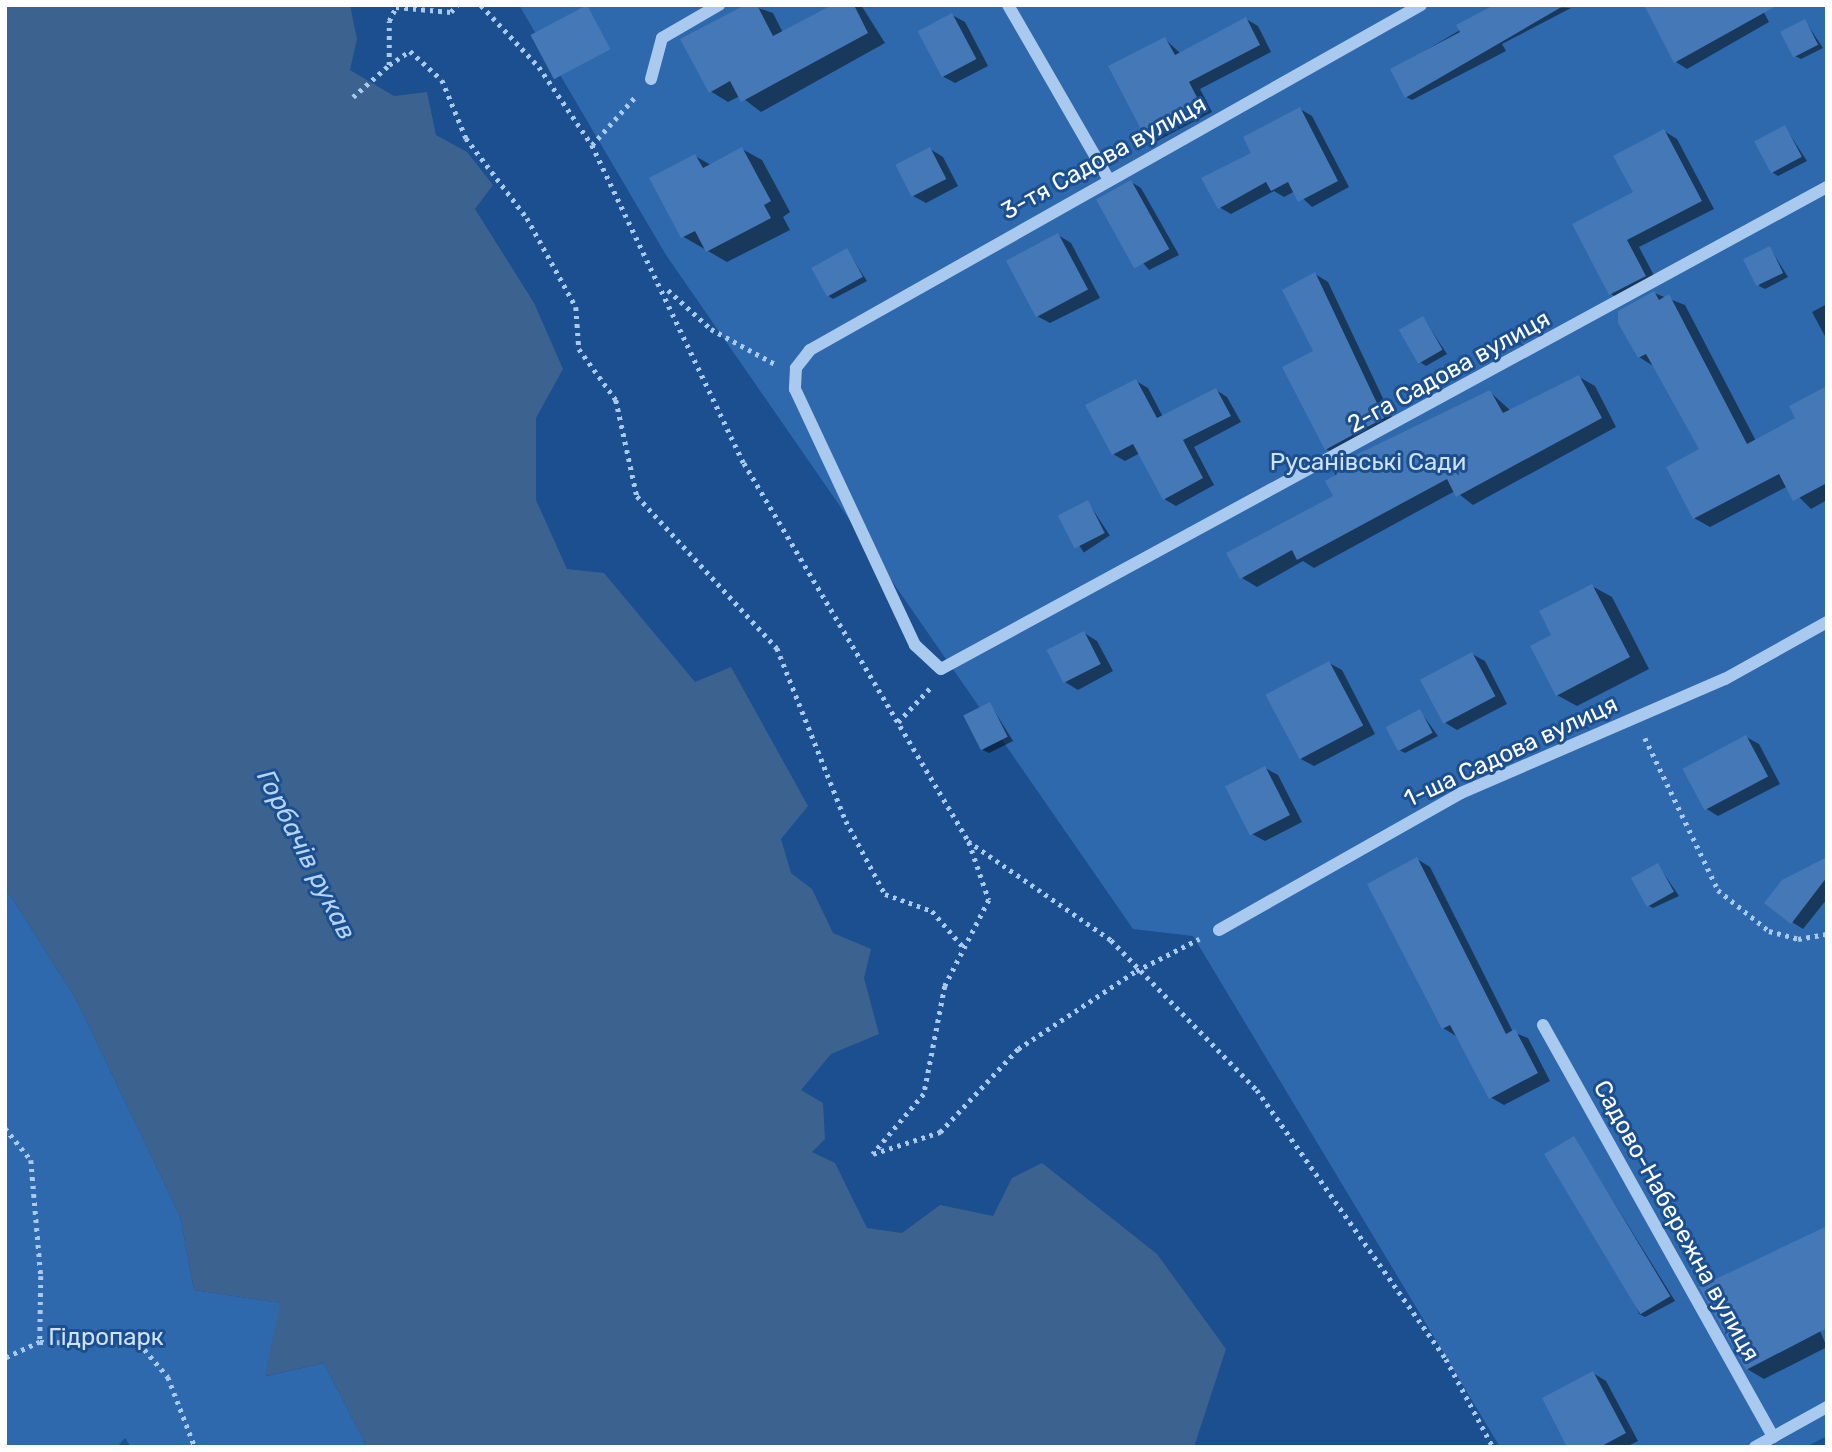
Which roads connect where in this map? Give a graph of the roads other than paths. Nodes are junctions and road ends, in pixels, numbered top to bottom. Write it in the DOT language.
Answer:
graph roads {
  1 [pos="719,5"];
  2 [pos="1008,5"];
  3 [pos="1421,5"];
  4 [pos="651,79"];
  5 [pos="1108,178"];
  6 [pos="1827,187"];
  7 [pos="1827,622"];
  8 [pos="941,669"];
  9 [pos="1219,930"];
  10 [pos="1543,1025"];
  11 [pos="1827,1407"];
  12 [pos="1773,1437"];
  13 [pos="1755,1447"];
  1 -- 4 [label="street"];
  2 -- 5 [label="street"];
  3 -- 5 [label="street, 3-тя Садова вулиця"];
  5 -- 8 [label="street, 3-тя Садова вулиця"];
  6 -- 8 [label="street, 2-га Садова вулиця"];
  7 -- 9 [label="street, 1-ша Садова вулиця"];
  10 -- 12 [label="street, Садово-Набережна вулиця"];
  11 -- 12 [label="street"];
  12 -- 13 [label="street"];
}
